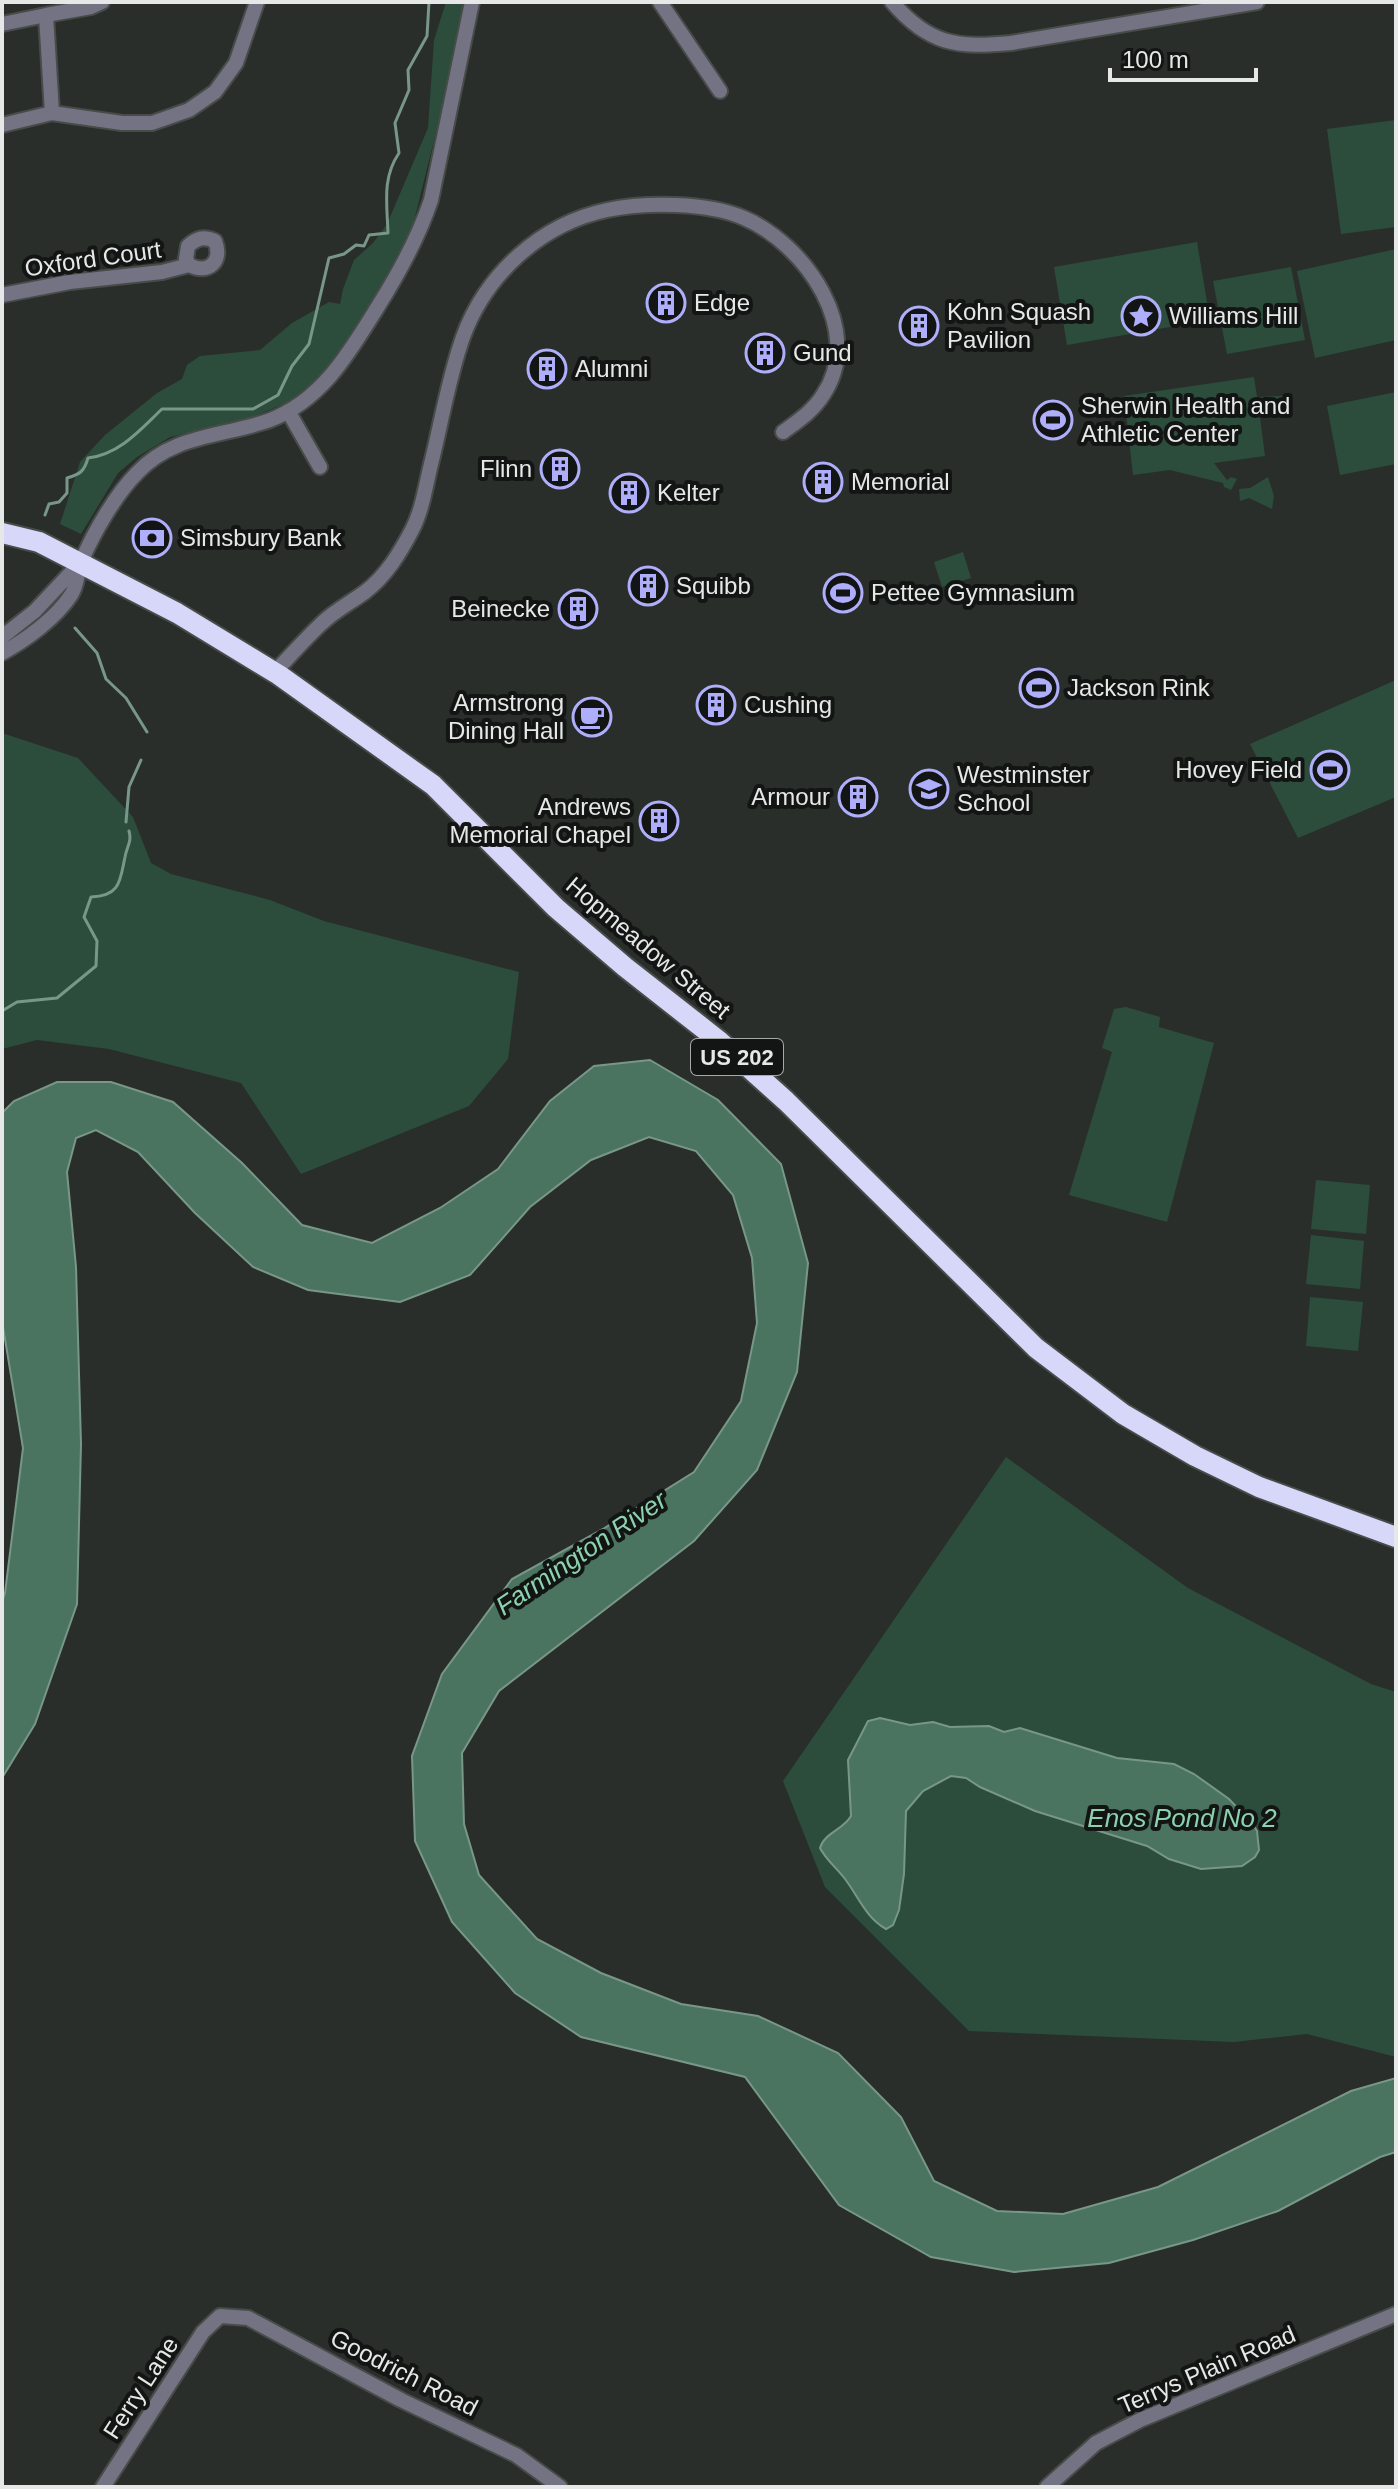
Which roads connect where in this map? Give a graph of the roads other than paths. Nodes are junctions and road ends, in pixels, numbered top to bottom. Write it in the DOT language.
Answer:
graph roads {
  1 [pos="102,2"];
  2 [pos="257,2"];
  3 [pos="472,2"];
  4 [pos="660,2"];
  5 [pos="892,2"];
  6 [pos="1257,2"];
  7 [pos="46,15"];
  8 [pos="2,24"];
  9 [pos="720,91"];
  10 [pos="52,113"];
  11 [pos="2,125"];
  12 [pos="189,265"];
  13 [pos="2,295"];
  14 [pos="288,411"];
  15 [pos="783,432"];
  16 [pos="320,467"];
  17 [pos="2,533"];
  18 [pos="81,562"];
  19 [pos="2,637"];
  20 [pos="2,653"];
  21 [pos="275,672"];
  22 [pos="1396,1537"];
  23 [pos="1396,2314"];
  24 [pos="220,2316"];
  25 [pos="103,2487"];
  26 [pos="560,2487"];
  27 [pos="1047,2487"];
  1 -- 7 [label="street"];
  2 -- 10 [label="street"];
  3 -- 14 [label="street"];
  4 -- 9 [label="street"];
  5 -- 6 [label="street"];
  7 -- 8 [label="street"];
  7 -- 10 [label="street"];
  10 -- 11 [label="street"];
  12 -- 13 [label="street, Oxford Court"];
  14 -- 16 [label="street"];
  14 -- 18 [label="street"];
  15 -- 21 [label="street"];
  17 -- 18 [label="highway, Hopmeadow Street / US 202"];
  18 -- 19 [label="street"];
  18 -- 20 [label="street"];
  18 -- 21 [label="highway, Hopmeadow Street / US 202"];
  21 -- 22 [label="highway, Hopmeadow Street / US 202"];
  23 -- 27 [label="street, Terrys Plain Road"];
  24 -- 25 [label="street, Ferry Lane"];
  24 -- 26 [label="street, Goodrich Road"];
}
